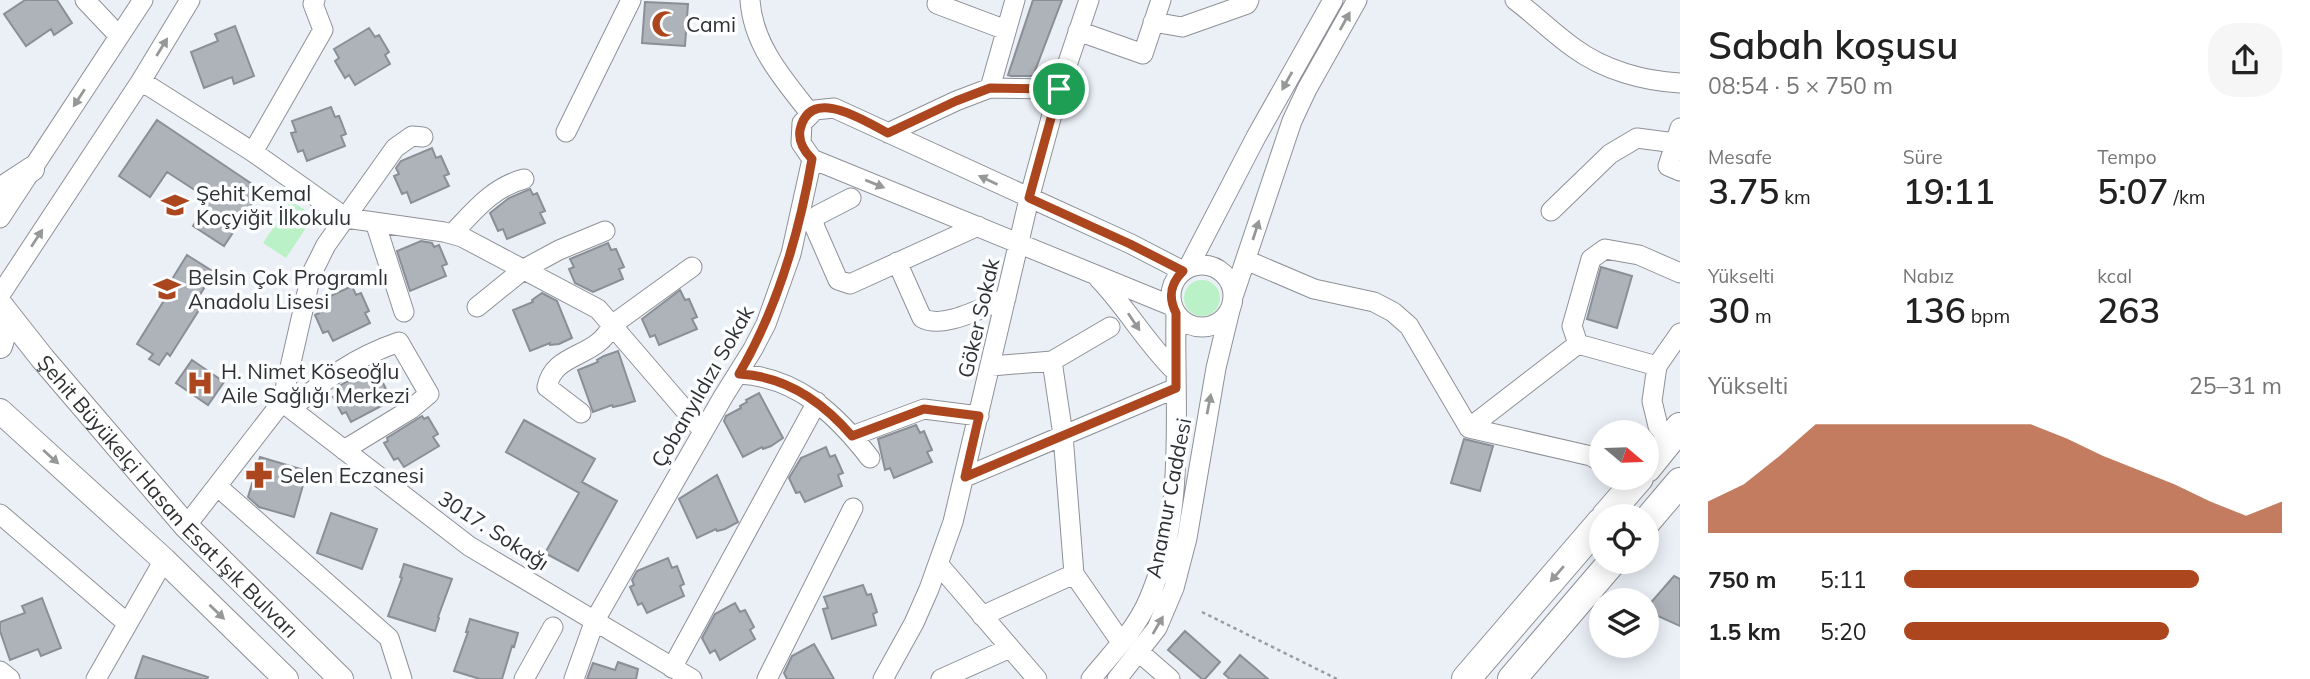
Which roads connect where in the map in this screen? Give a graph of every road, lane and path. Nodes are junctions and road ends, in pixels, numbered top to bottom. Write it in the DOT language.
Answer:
graph roads {
  1 [pos="85,0"];
  2 [pos="143,0"];
  3 [pos="190,0"];
  4 [pos="315,0"];
  5 [pos="631,0"];
  6 [pos="750,0"];
  7 [pos="1015,0"];
  8 [pos="1089,0"];
  9 [pos="1161,0"];
  10 [pos="1249,0"];
  11 [pos="1333,0"];
  12 [pos="1357,0"];
  13 [pos="1515,0"];
  14 [pos="935,1"];
  15 [pos="1153,22"];
  16 [pos="1006,30"];
  17 [pos="1079,32"];
  18 [pos="119,36"];
  19 [pos="141,81"];
  20 [pos="1680,83"];
  21 [pos="990,88"];
  22 [pos="1059,89"];
  23 [pos="810,113"];
  24 [pos="566,132"];
  25 [pos="888,133"];
  26 [pos="1678,135"];
  27 [pos="423,137"];
  28 [pos="253,152"];
  29 [pos="812,159"];
  30 [pos="32,169"];
  31 [pos="1680,172"];
  32 [pos="524,179"];
  33 [pos="0,190"];
  34 [pos="851,198"];
  35 [pos="1029,198"];
  36 [pos="1551,211"];
  37 [pos="0,218"];
  38 [pos="346,218"];
  39 [pos="375,222"];
  40 [pos="978,226"];
  41 [pos="605,231"];
  42 [pos="453,233"];
  43 [pos="1018,243"];
  44 [pos="1246,260"];
  45 [pos="897,262"];
  46 [pos="692,267"];
  47 [pos="524,269"];
  48 [pos="1185,269"];
  49 [pos="1093,273"];
  50 [pos="1680,273"];
  51 [pos="1006,298"];
  52 [pos="1,302"];
  53 [pos="1232,302"];
  54 [pos="477,307"];
  55 [pos="1174,309"];
  56 [pos="404,312"];
  57 [pos="612,325"];
  58 [pos="1110,327"];
  59 [pos="1680,333"];
  60 [pos="1578,344"];
  61 [pos="0,346"];
  62 [pos="1052,361"];
  63 [pos="990,366"];
  64 [pos="1657,366"];
  65 [pos="739,374"];
  66 [pos="1175,380"];
  67 [pos="817,402"];
  68 [pos="286,406"];
  69 [pos="581,413"];
  70 [pos="979,416"];
  71 [pos="4,417"];
  72 [pos="1469,428"];
  73 [pos="703,430"];
  74 [pos="1675,434"];
  75 [pos="1063,435"];
  76 [pos="852,436"];
  77 [pos="344,450"];
  78 [pos="1659,452"];
  79 [pos="1589,456"];
  80 [pos="870,458"];
  81 [pos="965,477"];
  82 [pos="1680,482"];
  83 [pos="217,485"];
  84 [pos="1627,490"];
  85 [pos="1616,504"];
  86 [pos="1659,507"];
  87 [pos="853,508"];
  88 [pos="0,514"];
  89 [pos="186,526"];
  90 [pos="1589,536"];
  91 [pos="164,560"];
  92 [pos="939,565"];
  93 [pos="1074,574"];
  94 [pos="1602,574"];
  95 [pos="1202,612"];
  96 [pos="982,615"];
  97 [pos="595,620"];
  98 [pos="127,623"];
  99 [pos="552,627"];
  100 [pos="1121,642"];
  101 [pos="1010,648"];
  102 [pos="1139,652"];
  103 [pos="672,668"];
  104 [pos="0,671"];
  105 [pos="10,679"];
  106 [pos="96,679"];
  107 [pos="286,679"];
  108 [pos="341,679"];
  109 [pos="402,679"];
  110 [pos="524,679"];
  111 [pos="573,679"];
  112 [pos="692,679"];
  113 [pos="767,679"];
  114 [pos="883,679"];
  115 [pos="941,679"];
  116 [pos="1037,679"];
  117 [pos="1091,679"];
  118 [pos="1117,679"];
  119 [pos="1170,679"];
  120 [pos="1337,679"];
  121 [pos="1466,679"];
  122 [pos="1514,679"];
  1 -- 18 [label="street"];
  2 -- 18 [label="street"];
  19 -- 3 [label="street, one-way"];
  4 -- 28 [label="street"];
  5 -- 24 [label="street"];
  6 -- 23 [label="street"];
  7 -- 16 [label="street"];
  8 -- 17 [label="street, Göker Sokak"];
  9 -- 15 [label="street"];
  10 -- 15 [label="street"];
  11 -- 48 [label="street, one-way"];
  44 -- 12 [label="street, Anamur Caddesi, one-way"];
  13 -- 20 [label="street"];
  14 -- 16 [label="street"];
  15 -- 17 [label="street"];
  16 -- 21 [label="street"];
  17 -- 22 [label="street, Göker Sokak"];
  18 -- 30 [label="street, one-way"];
  19 -- 28 [label="street"];
  52 -- 19 [label="street, one-way"];
  21 -- 22 [label="street"];
  21 -- 25 [label="street"];
  22 -- 35 [label="street, Göker Sokak"];
  23 -- 25 [label="street"];
  23 -- 29 [label="street"];
  35 -- 25 [label="street, one-way"];
  26 -- 31 [label="street"];
  26 -- 36 [label="street"];
  27 -- 38 [label="street"];
  28 -- 38 [label="street"];
  29 -- 40 [label="street, one-way"];
  29 -- 65 [label="street, Çobanyıldızı Sokak"];
  30 -- 33 [label="main road"];
  30 -- 37 [label="street"];
  32 -- 42 [label="street"];
  34 -- 45 [label="street"];
  35 -- 43 [label="street, Göker Sokak"];
  35 -- 48 [label="street"];
  38 -- 39 [label="street"];
  38 -- 68 [label="street"];
  39 -- 42 [label="street"];
  39 -- 56 [label="street"];
  40 -- 43 [label="street"];
  40 -- 45 [label="street"];
  41 -- 47 [label="street"];
  42 -- 47 [label="street"];
  43 -- 49 [label="street"];
  43 -- 51 [label="street, Göker Sokak"];
  44 -- 53 [label="street, Anamur Caddesi"];
  44 -- 72 [label="street"];
  45 -- 51 [label="street"];
  46 -- 57 [label="street"];
  47 -- 54 [label="street"];
  47 -- 57 [label="street"];
  48 -- 53 [label="street"];
  48 -- 55 [label="street"];
  49 -- 55 [label="street"];
  49 -- 66 [label="street, one-way"];
  50 -- 60 [label="street"];
  51 -- 63 [label="street, Göker Sokak"];
  52 -- 61 [label="main road"];
  52 -- 89 [label="main road, Şehit Büyükelçi Hasan Esat Işık Bulvarı"];
  53 -- 55 [label="street"];
  102 -- 53 [label="street, Anamur Caddesi, one-way"];
  55 -- 66 [label="street, Anamur Caddesi"];
  57 -- 69 [label="street"];
  57 -- 73 [label="street"];
  58 -- 62 [label="street"];
  59 -- 64 [label="street"];
  60 -- 64 [label="street"];
  60 -- 72 [label="street"];
  62 -- 63 [label="street"];
  62 -- 75 [label="street"];
  63 -- 70 [label="street, Göker Sokak"];
  64 -- 74 [label="street"];
  65 -- 67 [label="street"];
  65 -- 73 [label="street, Çobanyıldızı Sokak"];
  66 -- 75 [label="street"];
  66 -- 100 [label="street, Anamur Caddesi"];
  67 -- 76 [label="street"];
  67 -- 103 [label="street"];
  68 -- 77 [label="street, 3017. Sokağı"];
  68 -- 77 [label="street"];
  68 -- 83 [label="street"];
  70 -- 76 [label="street"];
  70 -- 81 [label="street, Göker Sokak"];
  71 -- 91 [label="main road, Şehit Büyükelçi Hasan Esat Işık Bulvarı, one-way"];
  72 -- 79 [label="street"];
  73 -- 97 [label="street, Çobanyıldızı Sokak"];
  74 -- 78 [label="highway"];
  75 -- 81 [label="street"];
  75 -- 93 [label="street"];
  76 -- 80 [label="street"];
  77 -- 97 [label="street, 3017. Sokağı"];
  81 -- 92 [label="street, Göker Sokak"];
  82 -- 86 [label="highway"];
  83 -- 89 [label="street"];
  83 -- 109 [label="street"];
  84 -- 85 [label="highway"];
  87 -- 113 [label="street"];
  88 -- 98 [label="street"];
  89 -- 108 [label="main road, Şehit Büyükelçi Hasan Esat Işık Bulvarı"];
  90 -- 121 [label="highway, one-way"];
  91 -- 98 [label="street"];
  91 -- 107 [label="main road, Şehit Büyükelçi Hasan Esat Işık Bulvarı, one-way"];
  92 -- 96 [label="street"];
  92 -- 114 [label="street, Göker Sokak"];
  93 -- 96 [label="street"];
  93 -- 100 [label="street"];
  94 -- 122 [label="highway"];
  95 -- 120 [label="path"];
  96 -- 101 [label="street"];
  97 -- 103 [label="street, 3017. Sokağı"];
  97 -- 111 [label="street, Çobanyıldızı Sokak"];
  98 -- 106 [label="street"];
  99 -- 110 [label="street"];
  100 -- 117 [label="street, Anamur Caddesi"];
  101 -- 115 [label="street"];
  101 -- 116 [label="street"];
  102 -- 118 [label="street, Anamur Caddesi"];
  102 -- 119 [label="street"];
  103 -- 112 [label="street, 3017. Sokağı"];
  104 -- 105 [label="street"];
}
